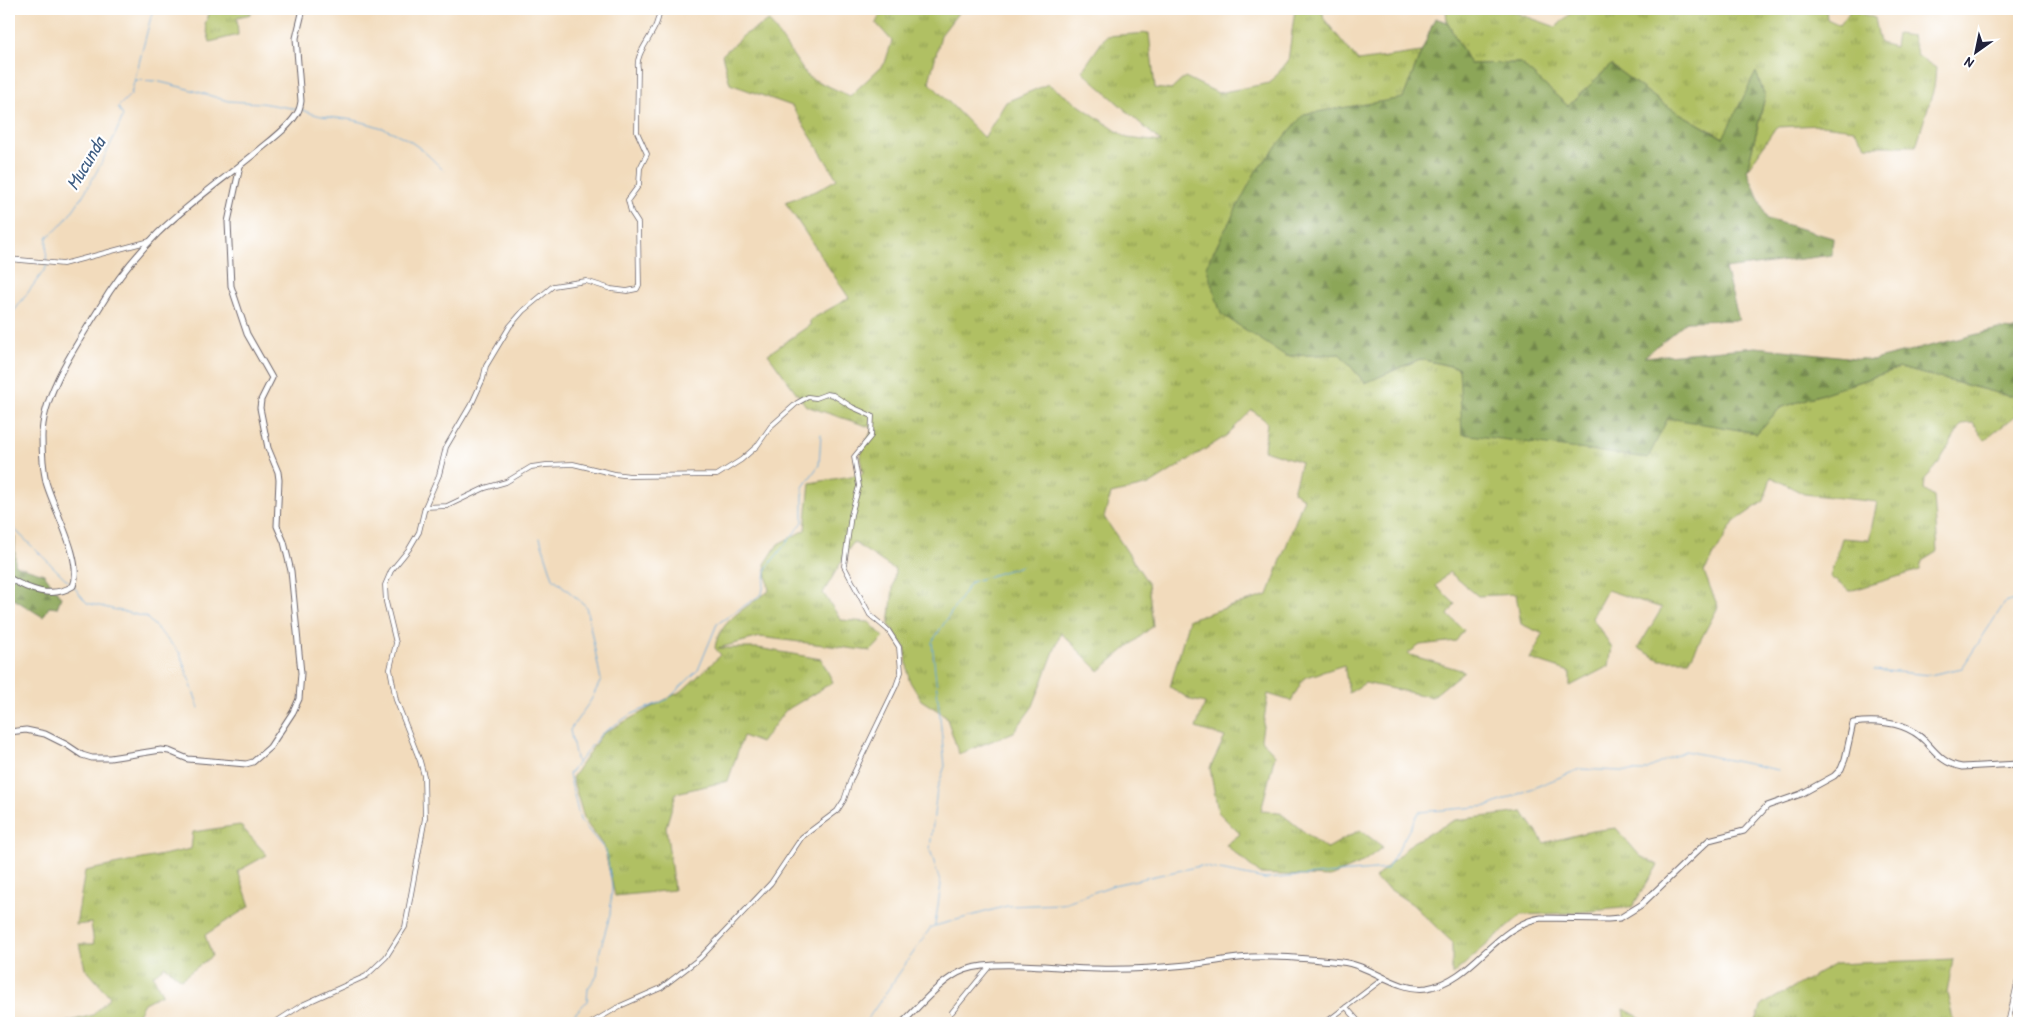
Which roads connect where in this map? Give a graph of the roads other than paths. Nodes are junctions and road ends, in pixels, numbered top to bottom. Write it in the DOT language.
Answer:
graph roads {
  1 [pos="303,9"];
  2 [pos="659,9"];
  3 [pos="240,166"];
  4 [pos="152,240"];
  5 [pos="9,259"];
  6 [pos="425,507"];
  7 [pos="9,578"];
  8 [pos="9,732"];
  9 [pos="2019,764"];
  10 [pos="989,967"];
  11 [pos="2019,975"];
  12 [pos="1384,978"];
  13 [pos="1346,1007"];
  14 [pos="952,1012"];
  15 [pos="274,1023"];
  16 [pos="591,1023"];
  17 [pos="902,1023"];
  18 [pos="1325,1023"];
  19 [pos="1360,1023"];
  20 [pos="2008,1023"];
  1 -- 3 [label="street"];
  2 -- 6 [label="street"];
  3 -- 4 [label="street"];
  3 -- 8 [label="street"];
  4 -- 5 [label="street"];
  4 -- 7 [label="street"];
  6 -- 15 [label="street"];
  6 -- 16 [label="street"];
  9 -- 12 [label="street"];
  10 -- 12 [label="street"];
  10 -- 14 [label="street"];
  10 -- 17 [label="street"];
  11 -- 20 [label="street"];
  12 -- 13 [label="street"];
  13 -- 18 [label="street"];
  13 -- 19 [label="street"];
}
